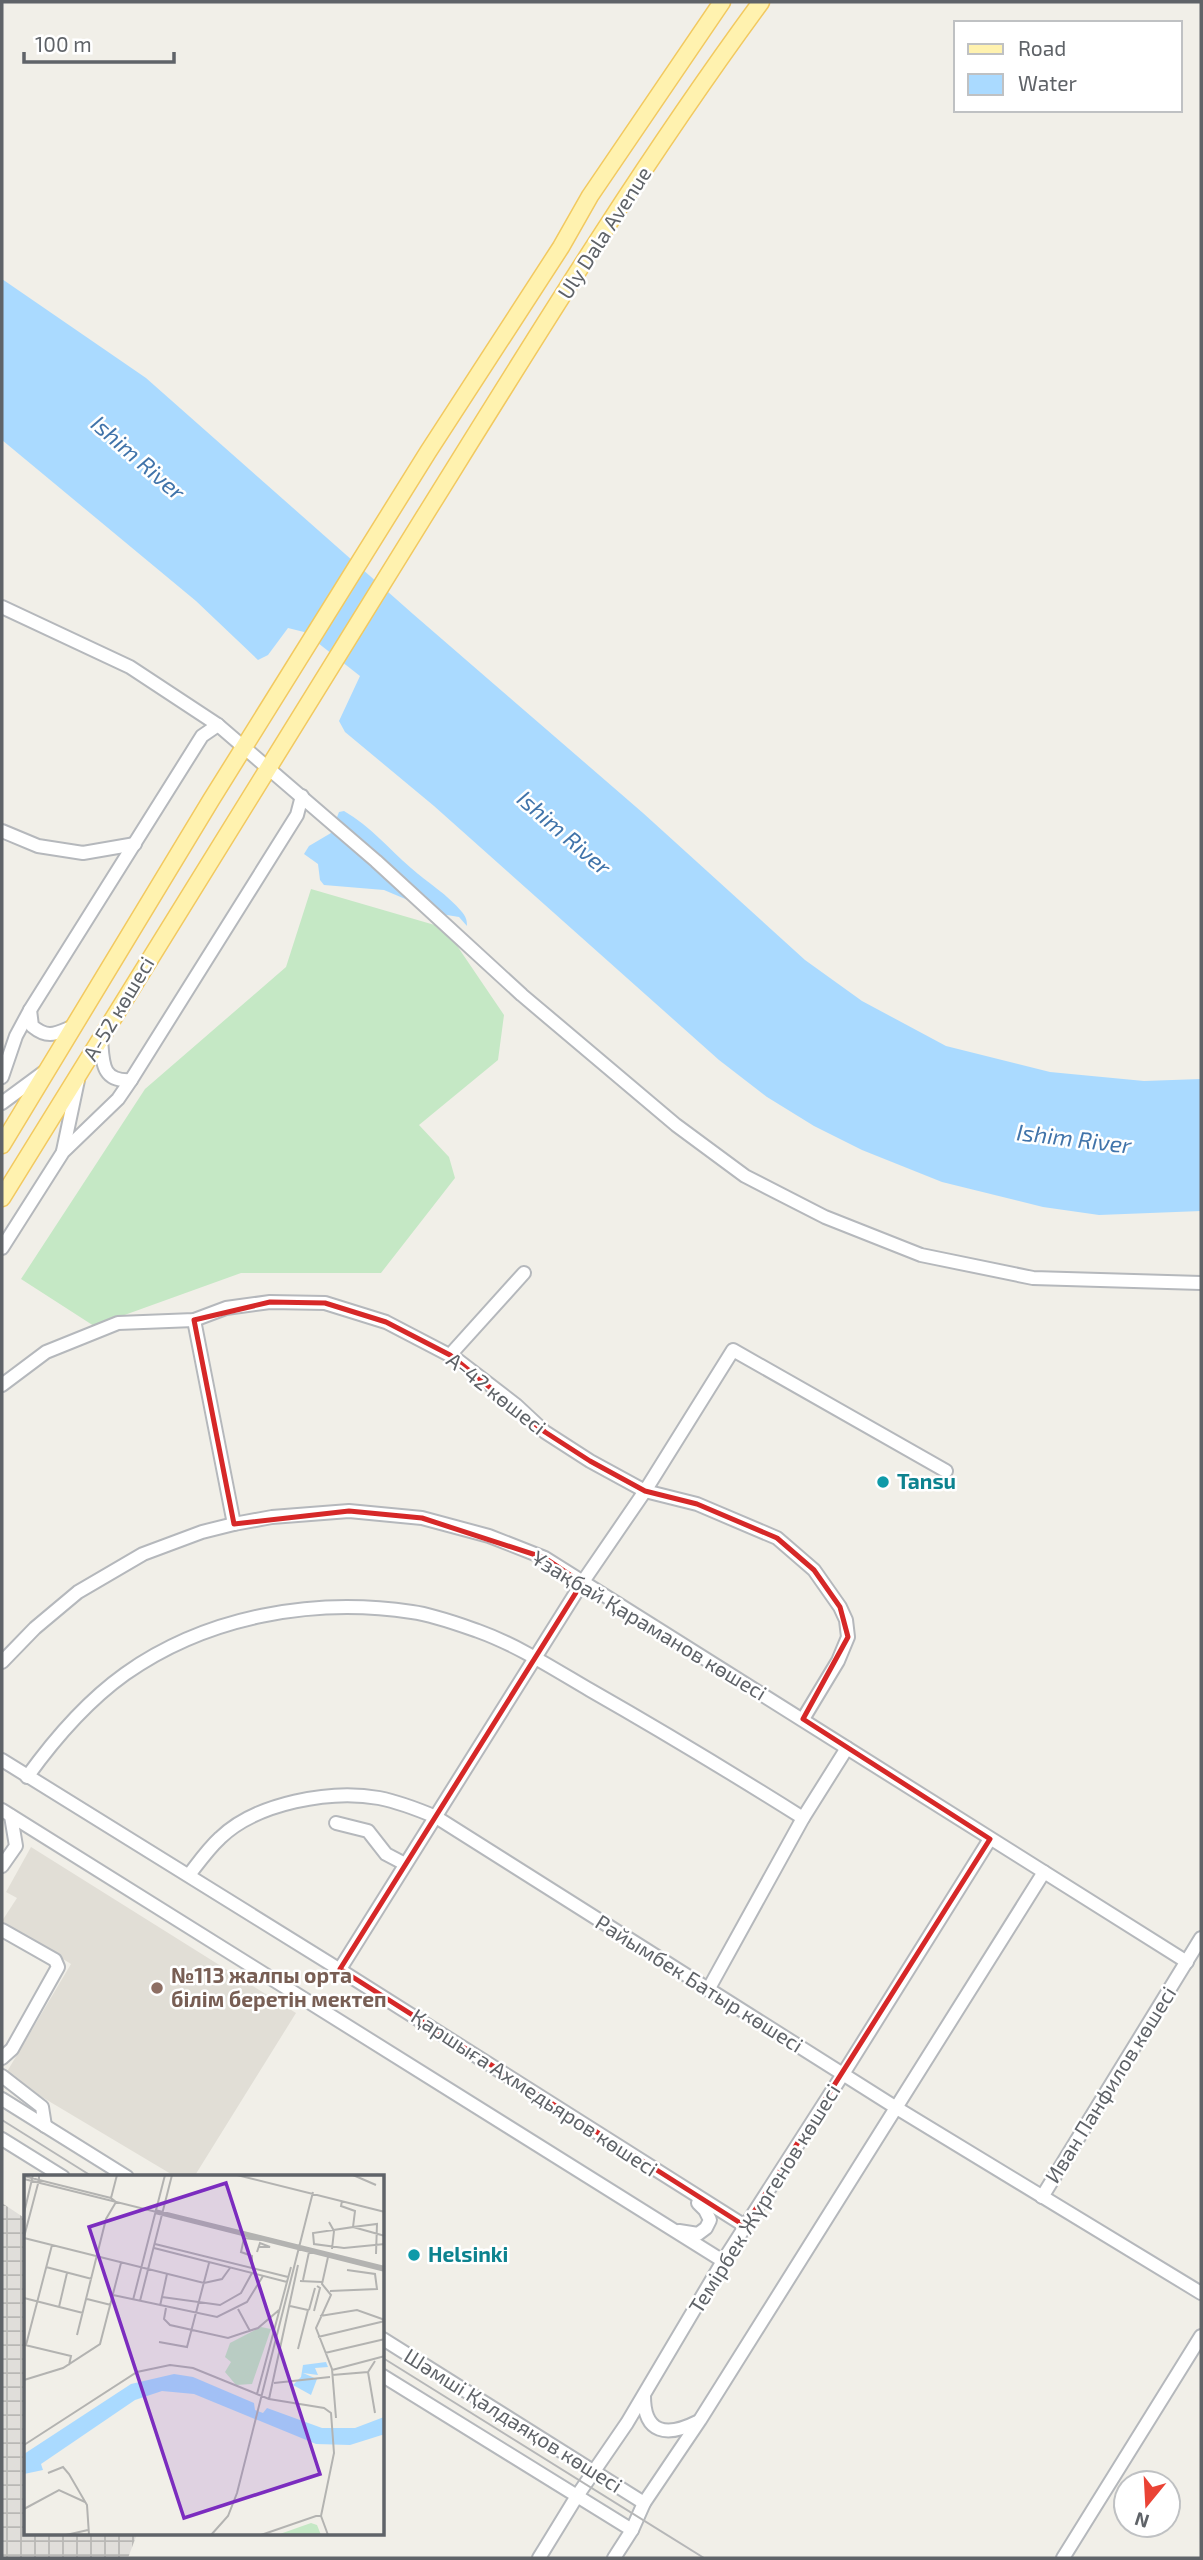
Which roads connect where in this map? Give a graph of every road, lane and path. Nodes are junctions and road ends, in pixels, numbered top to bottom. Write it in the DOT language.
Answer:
graph roads {
  1 [pos="722,2"];
  2 [pos="761,2"];
  3 [pos="2,607"];
  4 [pos="218,725"];
  5 [pos="302,796"];
  6 [pos="211,800"];
  7 [pos="236,818"];
  8 [pos="2,831"];
  9 [pos="135,844"];
  10 [pos="30,1010"];
  11 [pos="72,1027"];
  12 [pos="101,1039"];
  13 [pos="48,1070"];
  14 [pos="79,1075"];
  15 [pos="2,1077"];
  16 [pos="131,1080"];
  17 [pos="2,1104"];
  18 [pos="2,1145"];
  19 [pos="63,1152"];
  20 [pos="2,1198"];
  21 [pos="19,1221"];
  22 [pos="2,1227"];
  23 [pos="2,1248"];
  24 [pos="524,1273"];
  25 [pos="1201,1283"];
  26 [pos="194,1320"];
  27 [pos="450,1355"];
  28 [pos="2,1385"];
  29 [pos="946,1471"];
  30 [pos="645,1491"];
  31 [pos="233,1524"];
  32 [pos="582,1583"];
  33 [pos="536,1658"];
  34 [pos="2,1662"];
  35 [pos="803,1719"];
  36 [pos="847,1748"];
  37 [pos="2,1760"];
  38 [pos="27,1777"];
  39 [pos="6,1813"];
  40 [pos="436,1817"];
  41 [pos="803,1818"];
  42 [pos="336,1823"];
  43 [pos="989,1839"];
  44 [pos="405,1864"];
  45 [pos="2,1866"];
  46 [pos="1044,1872"];
  47 [pos="189,1875"];
  48 [pos="2,1930"];
  49 [pos="1201,1938"];
  50 [pos="1187,1962"];
  51 [pos="340,1969"];
  52 [pos="708,1990"];
  53 [pos="2,2058"];
  54 [pos="843,2074"];
  55 [pos="2,2076"];
  56 [pos="2,2099"];
  57 [pos="895,2107"];
  58 [pos="45,2126"];
  59 [pos="2,2139"];
  60 [pos="60,2175"];
  61 [pos="124,2175"];
  62 [pos="685,2190"];
  63 [pos="1042,2197"];
  64 [pos="670,2227"];
  65 [pos="745,2227"];
  66 [pos="723,2261"];
  67 [pos="1201,2293"];
  68 [pos="1201,2336"];
  69 [pos="385,2340"];
  70 [pos="385,2377"];
  71 [pos="644,2395"];
  72 [pos="700,2420"];
  73 [pos="593,2472"];
  74 [pos="577,2496"];
  75 [pos="644,2503"];
  76 [pos="632,2530"];
  77 [pos="539,2558"];
  78 [pos="614,2558"];
  79 [pos="1063,2558"];
  1 -- 6 [label="main road, Uly Dala Avenue"];
  2 -- 7 [label="main road, Uly Dala Avenue"];
  3 -- 4 [label="street"];
  4 -- 5 [label="street"];
  4 -- 9 [label="street"];
  5 -- 16 [label="street"];
  5 -- 25 [label="street"];
  6 -- 11 [label="main road, А-52 көшесі"];
  7 -- 12 [label="main road, А-52 көшесі"];
  8 -- 9 [label="street"];
  9 -- 10 [label="street"];
  10 -- 11 [label="street"];
  10 -- 15 [label="street"];
  11 -- 13 [label="main road, А-52 көшесі"];
  12 -- 14 [label="main road, А-52 көшесі"];
  12 -- 16 [label="street"];
  13 -- 17 [label="street"];
  13 -- 18 [label="main road, А-52 көшесі"];
  14 -- 19 [label="street"];
  14 -- 20 [label="main road, А-52 көшесі"];
  16 -- 19 [label="street"];
  19 -- 21 [label="street"];
  21 -- 22 [label="street"];
  21 -- 23 [label="street"];
  24 -- 27 [label="street"];
  26 -- 27 [label="street, А-42 көшесі"];
  26 -- 28 [label="street, А-42 көшесі"];
  26 -- 31 [label="street"];
  27 -- 30 [label="street, А-42 көшесі"];
  29 -- 30 [label="street"];
  30 -- 32 [label="street"];
  30 -- 35 [label="street, А-42 көшесі"];
  31 -- 32 [label="street, Ұзақбай Қараманов көшесі"];
  31 -- 34 [label="street, Ұзақбай Қараманов көшесі"];
  32 -- 33 [label="street"];
  32 -- 35 [label="street, Ұзақбай Қараманов көшесі"];
  33 -- 38 [label="street"];
  33 -- 40 [label="street"];
  33 -- 41 [label="street"];
  35 -- 36 [label="street, Ұзақбай Қараманов көшесі"];
  36 -- 41 [label="street"];
  36 -- 43 [label="street, Ұзақбай Қараманов көшесі"];
  37 -- 38 [label="street, Қаршыға Ахмедьяров көшесі"];
  38 -- 47 [label="street, Қаршыға Ахмедьяров көшесі"];
  39 -- 45 [label="street"];
  39 -- 64 [label="street, Қаршыға Ахмедьяров көшесі"];
  40 -- 44 [label="street"];
  40 -- 47 [label="street, Райымбек Батыр көшесі"];
  40 -- 52 [label="street, Райымбек Батыр көшесі"];
  41 -- 52 [label="street"];
  42 -- 44 [label="street"];
  43 -- 46 [label="street, Ұзақбай Қараманов көшесі"];
  43 -- 54 [label="street, Темірбек Жүргенов көшесі"];
  44 -- 51 [label="street"];
  46 -- 50 [label="street, Ұзақбай Қараманов көшесі"];
  46 -- 57 [label="street"];
  47 -- 51 [label="street, Қаршыға Ахмедьяров көшесі"];
  48 -- 53 [label="street"];
  49 -- 50 [label="street, Иван Панфилов көшесі"];
  50 -- 63 [label="street, Иван Панфилов көшесі"];
  51 -- 62 [label="street, Қаршыға Ахмедьяров көшесі"];
  52 -- 54 [label="street, Райымбек Батыр көшесі"];
  54 -- 57 [label="street, Райымбек Батыр көшесі"];
  54 -- 65 [label="street, Темірбек Жүргенов көшесі"];
  55 -- 58 [label="street"];
  56 -- 58 [label="street"];
  57 -- 63 [label="street, Райымбек Батыр көшесі"];
  57 -- 72 [label="street"];
  58 -- 61 [label="street"];
  59 -- 60 [label="street"];
  62 -- 64 [label="street"];
  62 -- 65 [label="street, Қаршыға Ахмедьяров көшесі"];
  63 -- 67 [label="street, Райымбек Батыр көшесі"];
  64 -- 66 [label="street, Қаршыға Ахмедьяров көшесі"];
  65 -- 66 [label="street, Темірбек Жүргенов көшесі"];
  66 -- 71 [label="street, Темірбек Жүргенов көшесі"];
  68 -- 79 [label="street"];
  69 -- 73 [label="street, Шәмші Қалдаяқов көшесі"];
  70 -- 74 [label="street, Шәмші Қалдаяқов көшесі"];
  71 -- 72 [label="street"];
  71 -- 73 [label="street, Темірбек Жүргенов көшесі"];
  72 -- 75 [label="street"];
  73 -- 74 [label="street, Темірбек Жүргенов көшесі"];
  73 -- 75 [label="street, Шәмші Қалдаяқов көшесі"];
  74 -- 76 [label="street, Шәмші Қалдаяқов көшесі"];
  74 -- 77 [label="street, Темірбек Жүргенов көшесі"];
  75 -- 76 [label="street"];
  76 -- 78 [label="street"];
}
